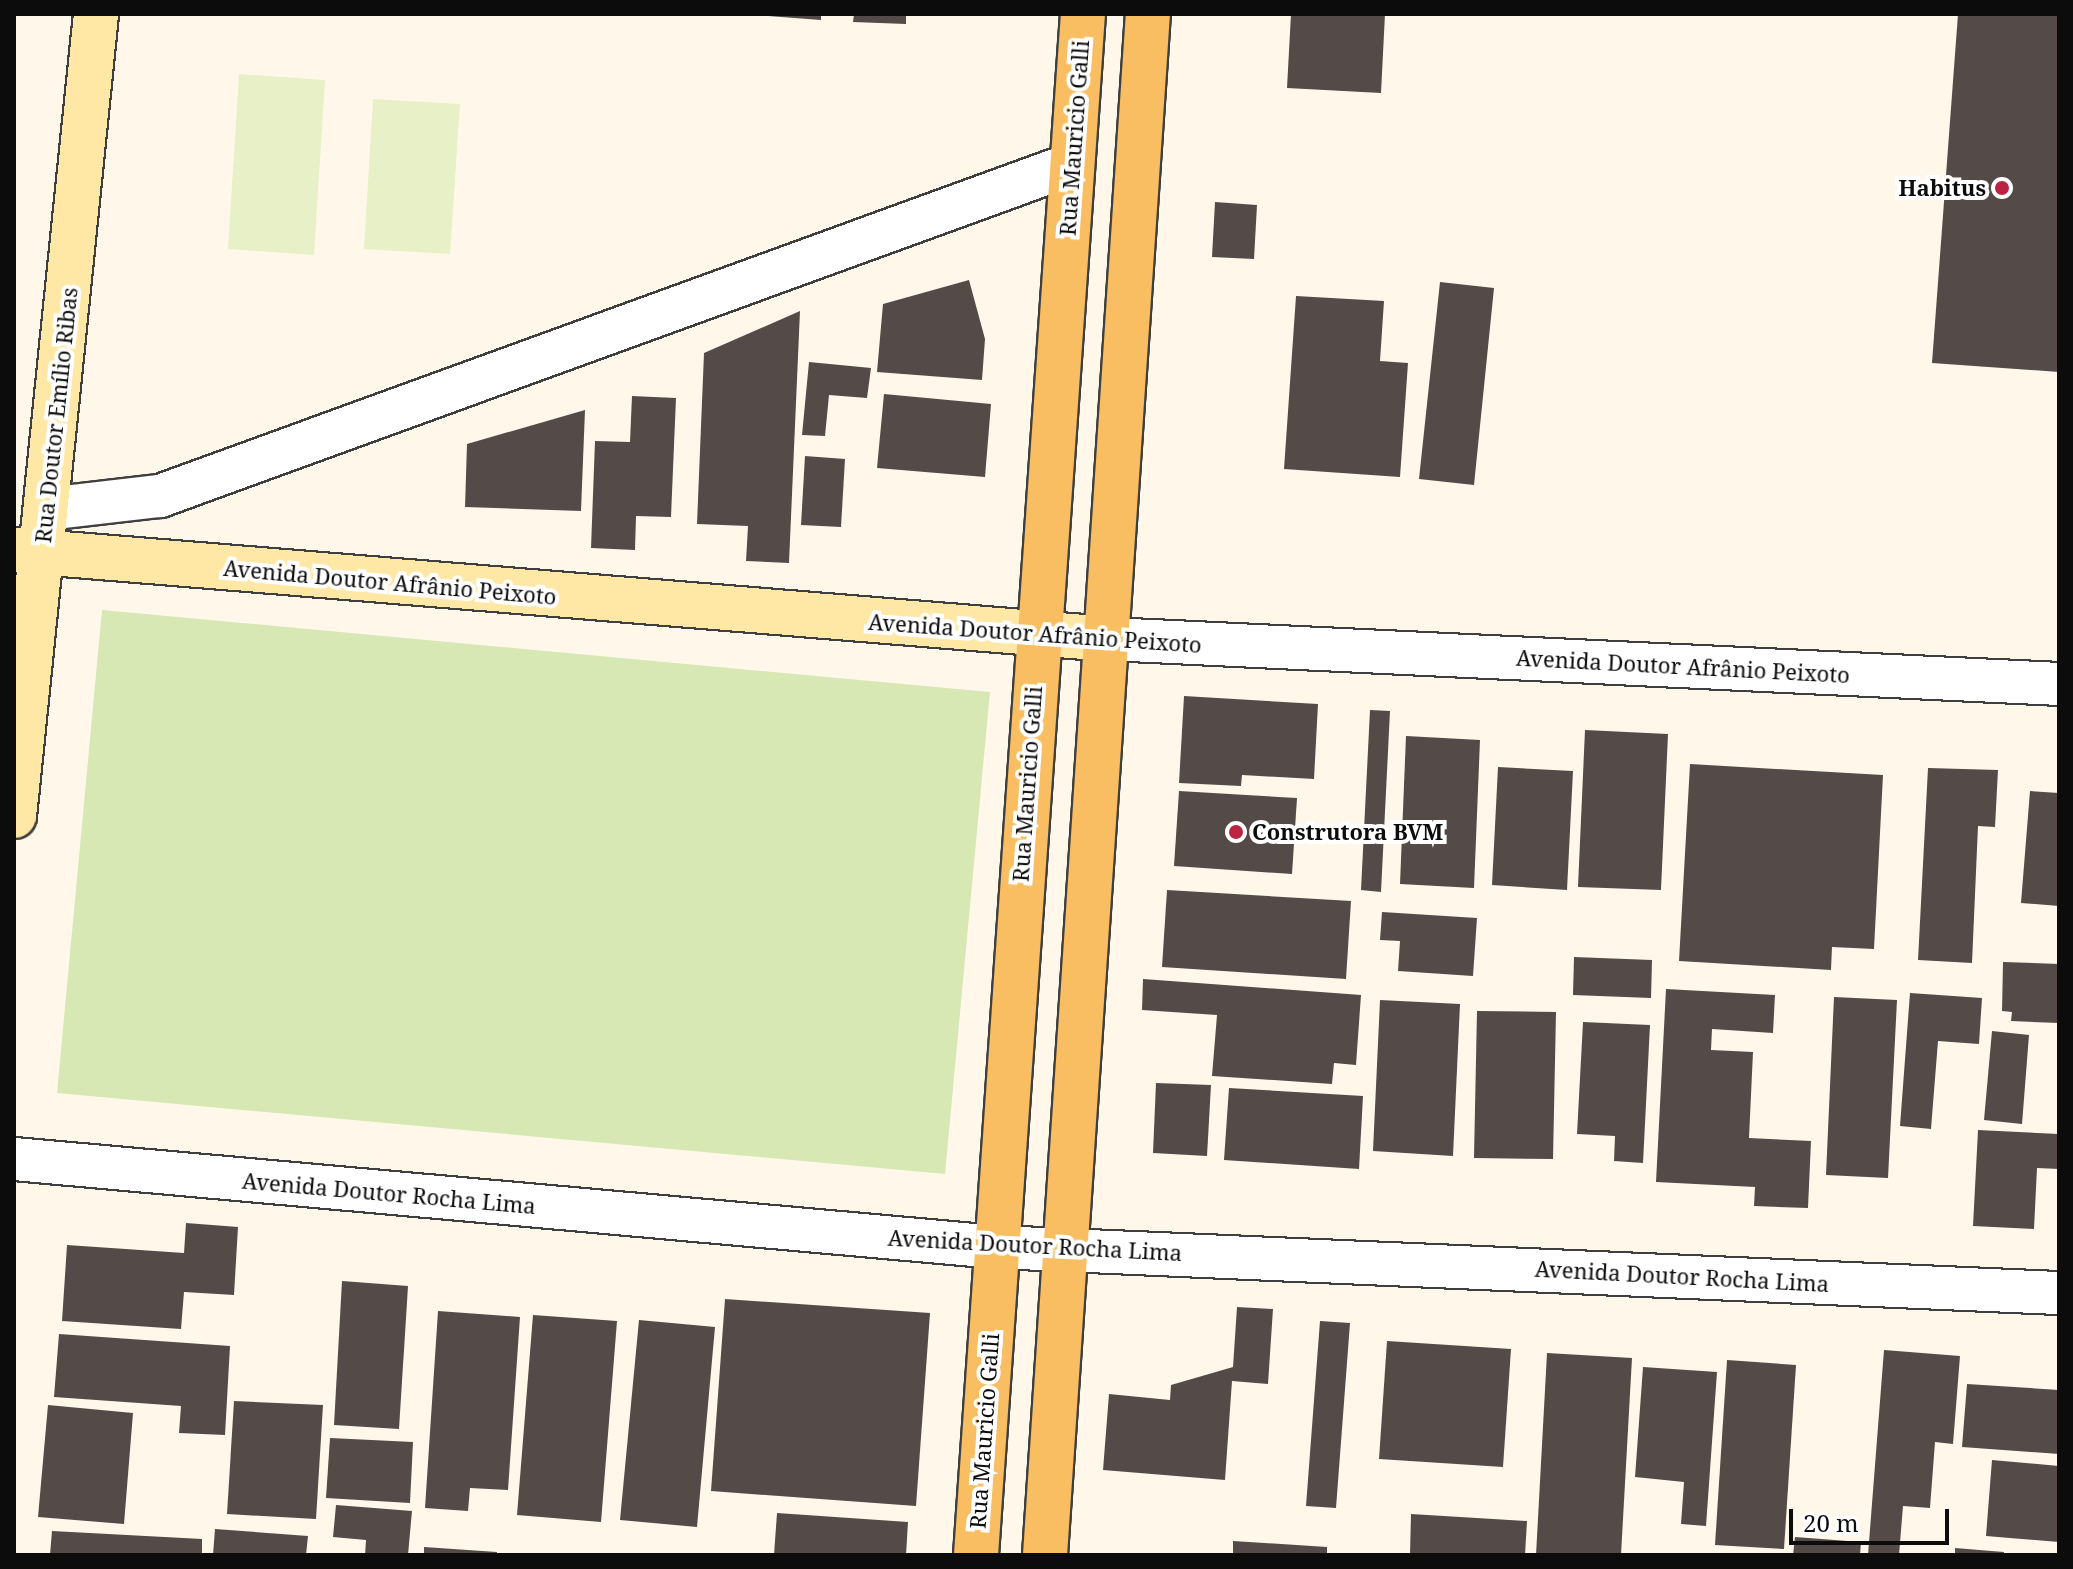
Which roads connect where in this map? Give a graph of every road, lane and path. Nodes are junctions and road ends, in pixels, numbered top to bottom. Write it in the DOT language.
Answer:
graph roads {
  1 [pos="96,14"];
  2 [pos="1083,14"];
  3 [pos="1148,14"];
  4 [pos="1072,164"];
  5 [pos="47,509"];
  6 [pos="28,551"];
  7 [pos="1037,637"];
  8 [pos="1109,639"];
  9 [pos="2059,684"];
  10 [pos="14,816"];
  11 [pos="14,1159"];
  12 [pos="996,1247"];
  13 [pos="1066,1247"];
  14 [pos="2059,1293"];
  15 [pos="976,1555"];
  16 [pos="1045,1555"];
  1 -- 5 [label="street, Rua Doutor Emílio Ribas"];
  2 -- 4 [label="main road, Rua Mauricio Galli"];
  3 -- 8 [label="main road"];
  4 -- 5 [label="street"];
  4 -- 7 [label="main road, Rua Mauricio Galli"];
  5 -- 6 [label="street, Rua Doutor Emílio Ribas"];
  6 -- 7 [label="street, Avenida Doutor Afrânio Peixoto"];
  6 -- 10 [label="street, Rua Doutor Emílio Ribas"];
  7 -- 8 [label="street, Avenida Doutor Afrânio Peixoto"];
  7 -- 12 [label="main road, Rua Mauricio Galli"];
  8 -- 9 [label="street, Avenida Doutor Afrânio Peixoto"];
  8 -- 13 [label="main road"];
  11 -- 12 [label="street, Avenida Doutor Rocha Lima"];
  12 -- 13 [label="street, Avenida Doutor Rocha Lima"];
  12 -- 15 [label="main road, Rua Mauricio Galli"];
  13 -- 14 [label="street, Avenida Doutor Rocha Lima"];
  13 -- 16 [label="main road"];
}
